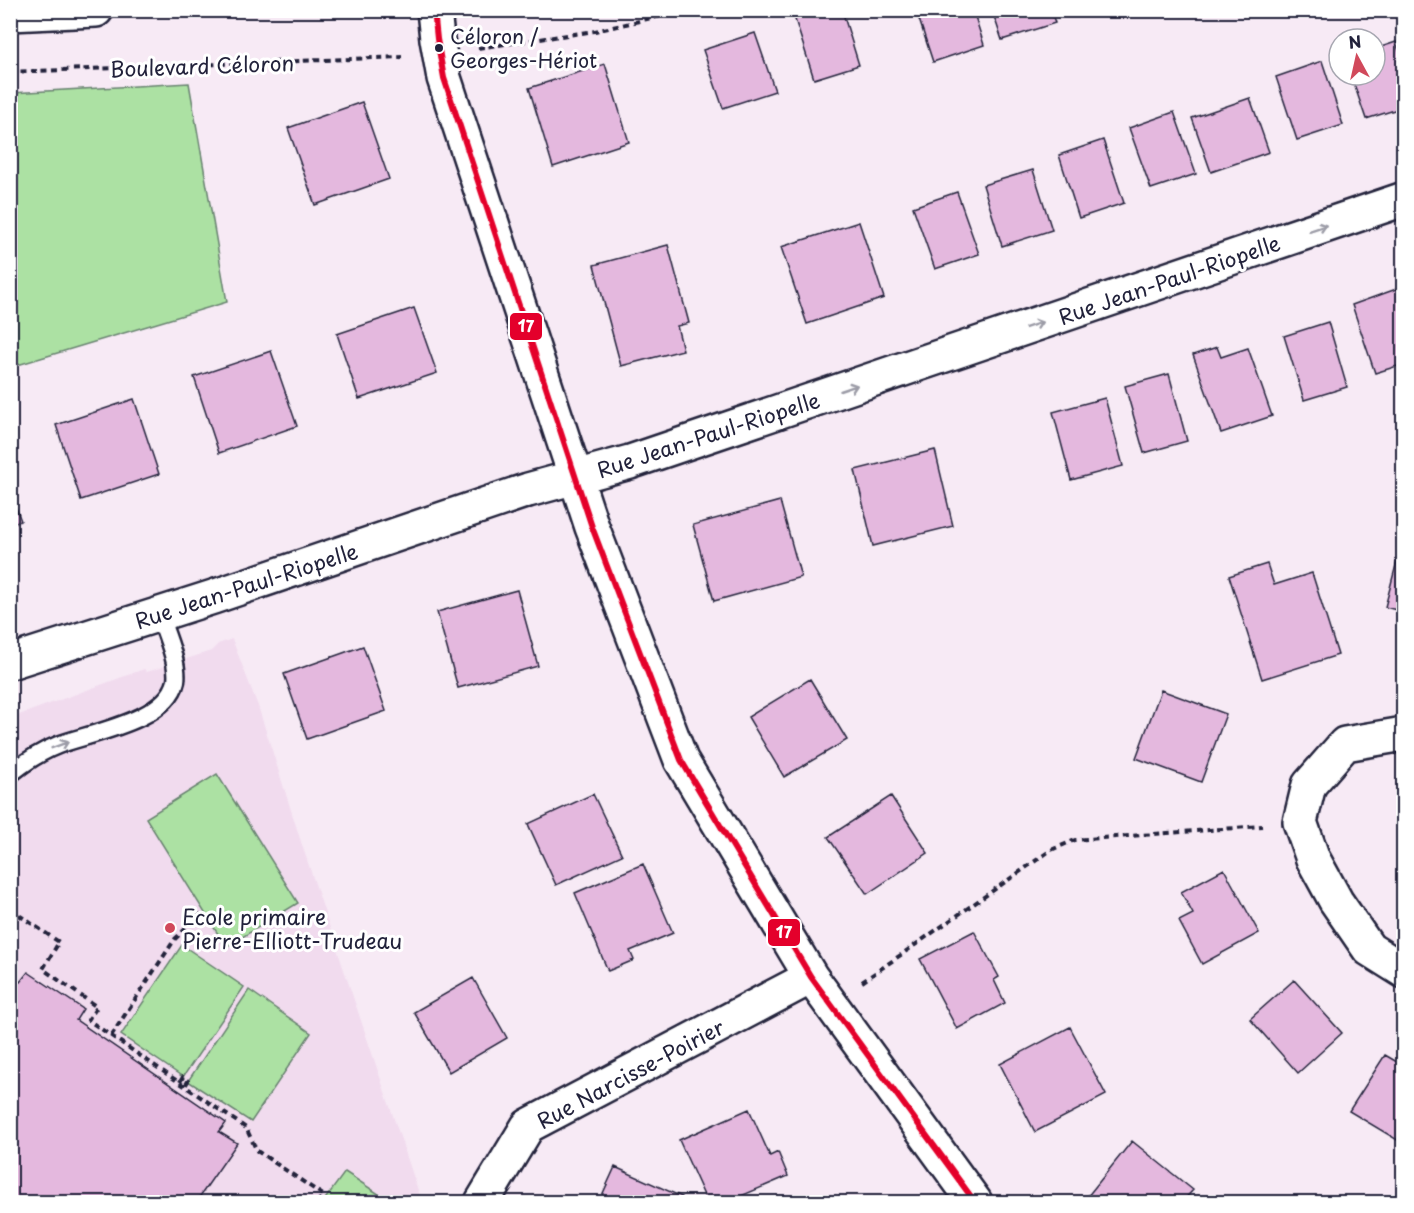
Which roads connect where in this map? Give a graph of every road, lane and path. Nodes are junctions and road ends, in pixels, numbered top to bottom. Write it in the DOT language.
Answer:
graph roads {
  1 [pos="96,10"];
  2 [pos="434,10"];
  3 [pos="687,10"];
  4 [pos="10,14"];
  5 [pos="505,45"];
  6 [pos="393,58"];
  7 [pos="10,72"];
  8 [pos="1404,199"];
  9 [pos="574,477"];
  10 [pos="159,614"];
  11 [pos="10,662"];
  12 [pos="1404,734"];
  13 [pos="10,774"];
  14 [pos="1268,826"];
  15 [pos="10,909"];
  16 [pos="204,911"];
  17 [pos="1404,971"];
  18 [pos="811,977"];
  19 [pos="862,982"];
  20 [pos="111,1036"];
  21 [pos="318,1203"];
  22 [pos="482,1203"];
  23 [pos="975,1203"];
  1 -- 4 [label="street"];
  2 -- 9 [label="street"];
  3 -- 5 [label="path"];
  6 -- 7 [label="path, Boulevard Céloron"];
  9 -- 8 [label="street, Rue Jean-Paul-Riopelle, one-way"];
  9 -- 10 [label="street, Rue Jean-Paul-Riopelle"];
  9 -- 18 [label="street"];
  10 -- 11 [label="street, Rue Jean-Paul-Riopelle"];
  13 -- 10 [label="lane, one-way"];
  12 -- 17 [label="street"];
  14 -- 19 [label="path"];
  15 -- 20 [label="path"];
  16 -- 20 [label="path"];
  18 -- 22 [label="street, Rue Narcisse-Poirier"];
  18 -- 23 [label="street"];
  20 -- 21 [label="path"];
}
